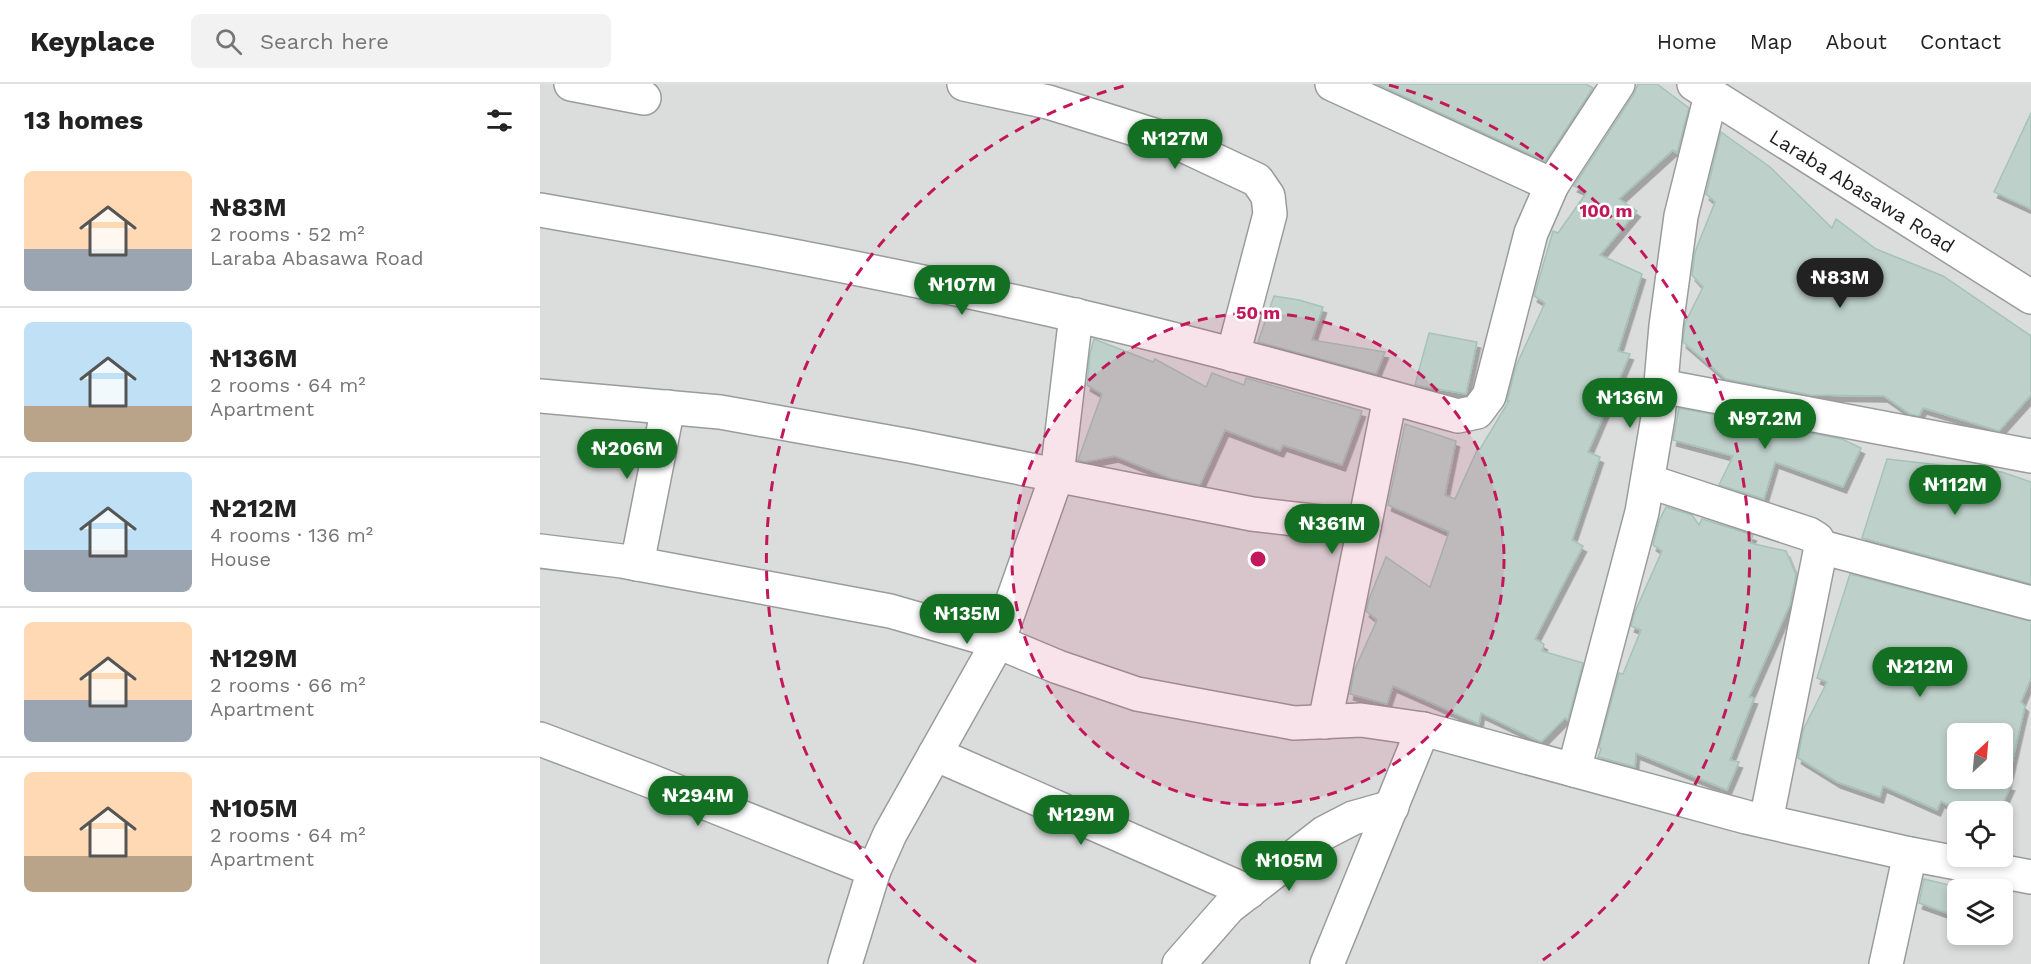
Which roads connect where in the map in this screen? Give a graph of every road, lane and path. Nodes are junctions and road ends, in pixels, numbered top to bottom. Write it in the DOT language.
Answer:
graph roads {
  1 [pos="571,84"];
  2 [pos="964,84"];
  3 [pos="1332,84"];
  4 [pos="1618,84"];
  5 [pos="1703,90"];
  6 [pos="644,98"];
  7 [pos="1552,185"];
  8 [pos="540,210"];
  9 [pos="2031,297"];
  10 [pos="1076,315"];
  11 [pos="1233,355"];
  12 [pos="1660,386"];
  13 [pos="540,396"];
  14 [pos="1390,398"];
  15 [pos="668,407"];
  16 [pos="2031,456"];
  17 [pos="1057,475"];
  18 [pos="1648,481"];
  19 [pos="1364,526"];
  20 [pos="1821,547"];
  21 [pos="540,551"];
  22 [pos="637,564"];
  23 [pos="2031,603"];
  24 [pos="998,642"];
  25 [pos="1325,722"];
  26 [pos="1423,729"];
  27 [pos="540,739"];
  28 [pos="935,754"];
  29 [pos="1574,770"];
  30 [pos="1392,807"];
  31 [pos="1766,821"];
  32 [pos="1910,854"];
  33 [pos="874,870"];
  34 [pos="2031,877"];
  35 [pos="1249,892"];
  36 [pos="1888,962"];
  37 [pos="845,964"];
  38 [pos="1179,964"];
  39 [pos="1327,964"];
  1 -- 6 [label="street"];
  2 -- 11 [label="street"];
  3 -- 7 [label="street"];
  4 -- 7 [label="street"];
  5 -- 9 [label="street, Laraba Abasawa Road"];
  5 -- 12 [label="street"];
  7 -- 14 [label="street"];
  8 -- 10 [label="street"];
  10 -- 11 [label="street"];
  10 -- 17 [label="street"];
  11 -- 14 [label="street"];
  12 -- 16 [label="street"];
  12 -- 18 [label="street"];
  13 -- 15 [label="street"];
  14 -- 19 [label="street"];
  15 -- 17 [label="street"];
  15 -- 22 [label="street"];
  17 -- 19 [label="street"];
  17 -- 24 [label="street"];
  18 -- 20 [label="street"];
  18 -- 29 [label="street"];
  19 -- 25 [label="street"];
  20 -- 23 [label="street"];
  20 -- 31 [label="street"];
  21 -- 22 [label="street"];
  22 -- 24 [label="street"];
  24 -- 25 [label="street"];
  24 -- 28 [label="street"];
  25 -- 26 [label="street"];
  26 -- 29 [label="street"];
  26 -- 30 [label="street"];
  27 -- 33 [label="street"];
  28 -- 33 [label="street"];
  28 -- 35 [label="street"];
  29 -- 31 [label="street"];
  30 -- 35 [label="street"];
  30 -- 39 [label="street"];
  31 -- 32 [label="street"];
  32 -- 34 [label="street"];
  32 -- 36 [label="street"];
  33 -- 37 [label="street"];
  35 -- 38 [label="street"];
}
